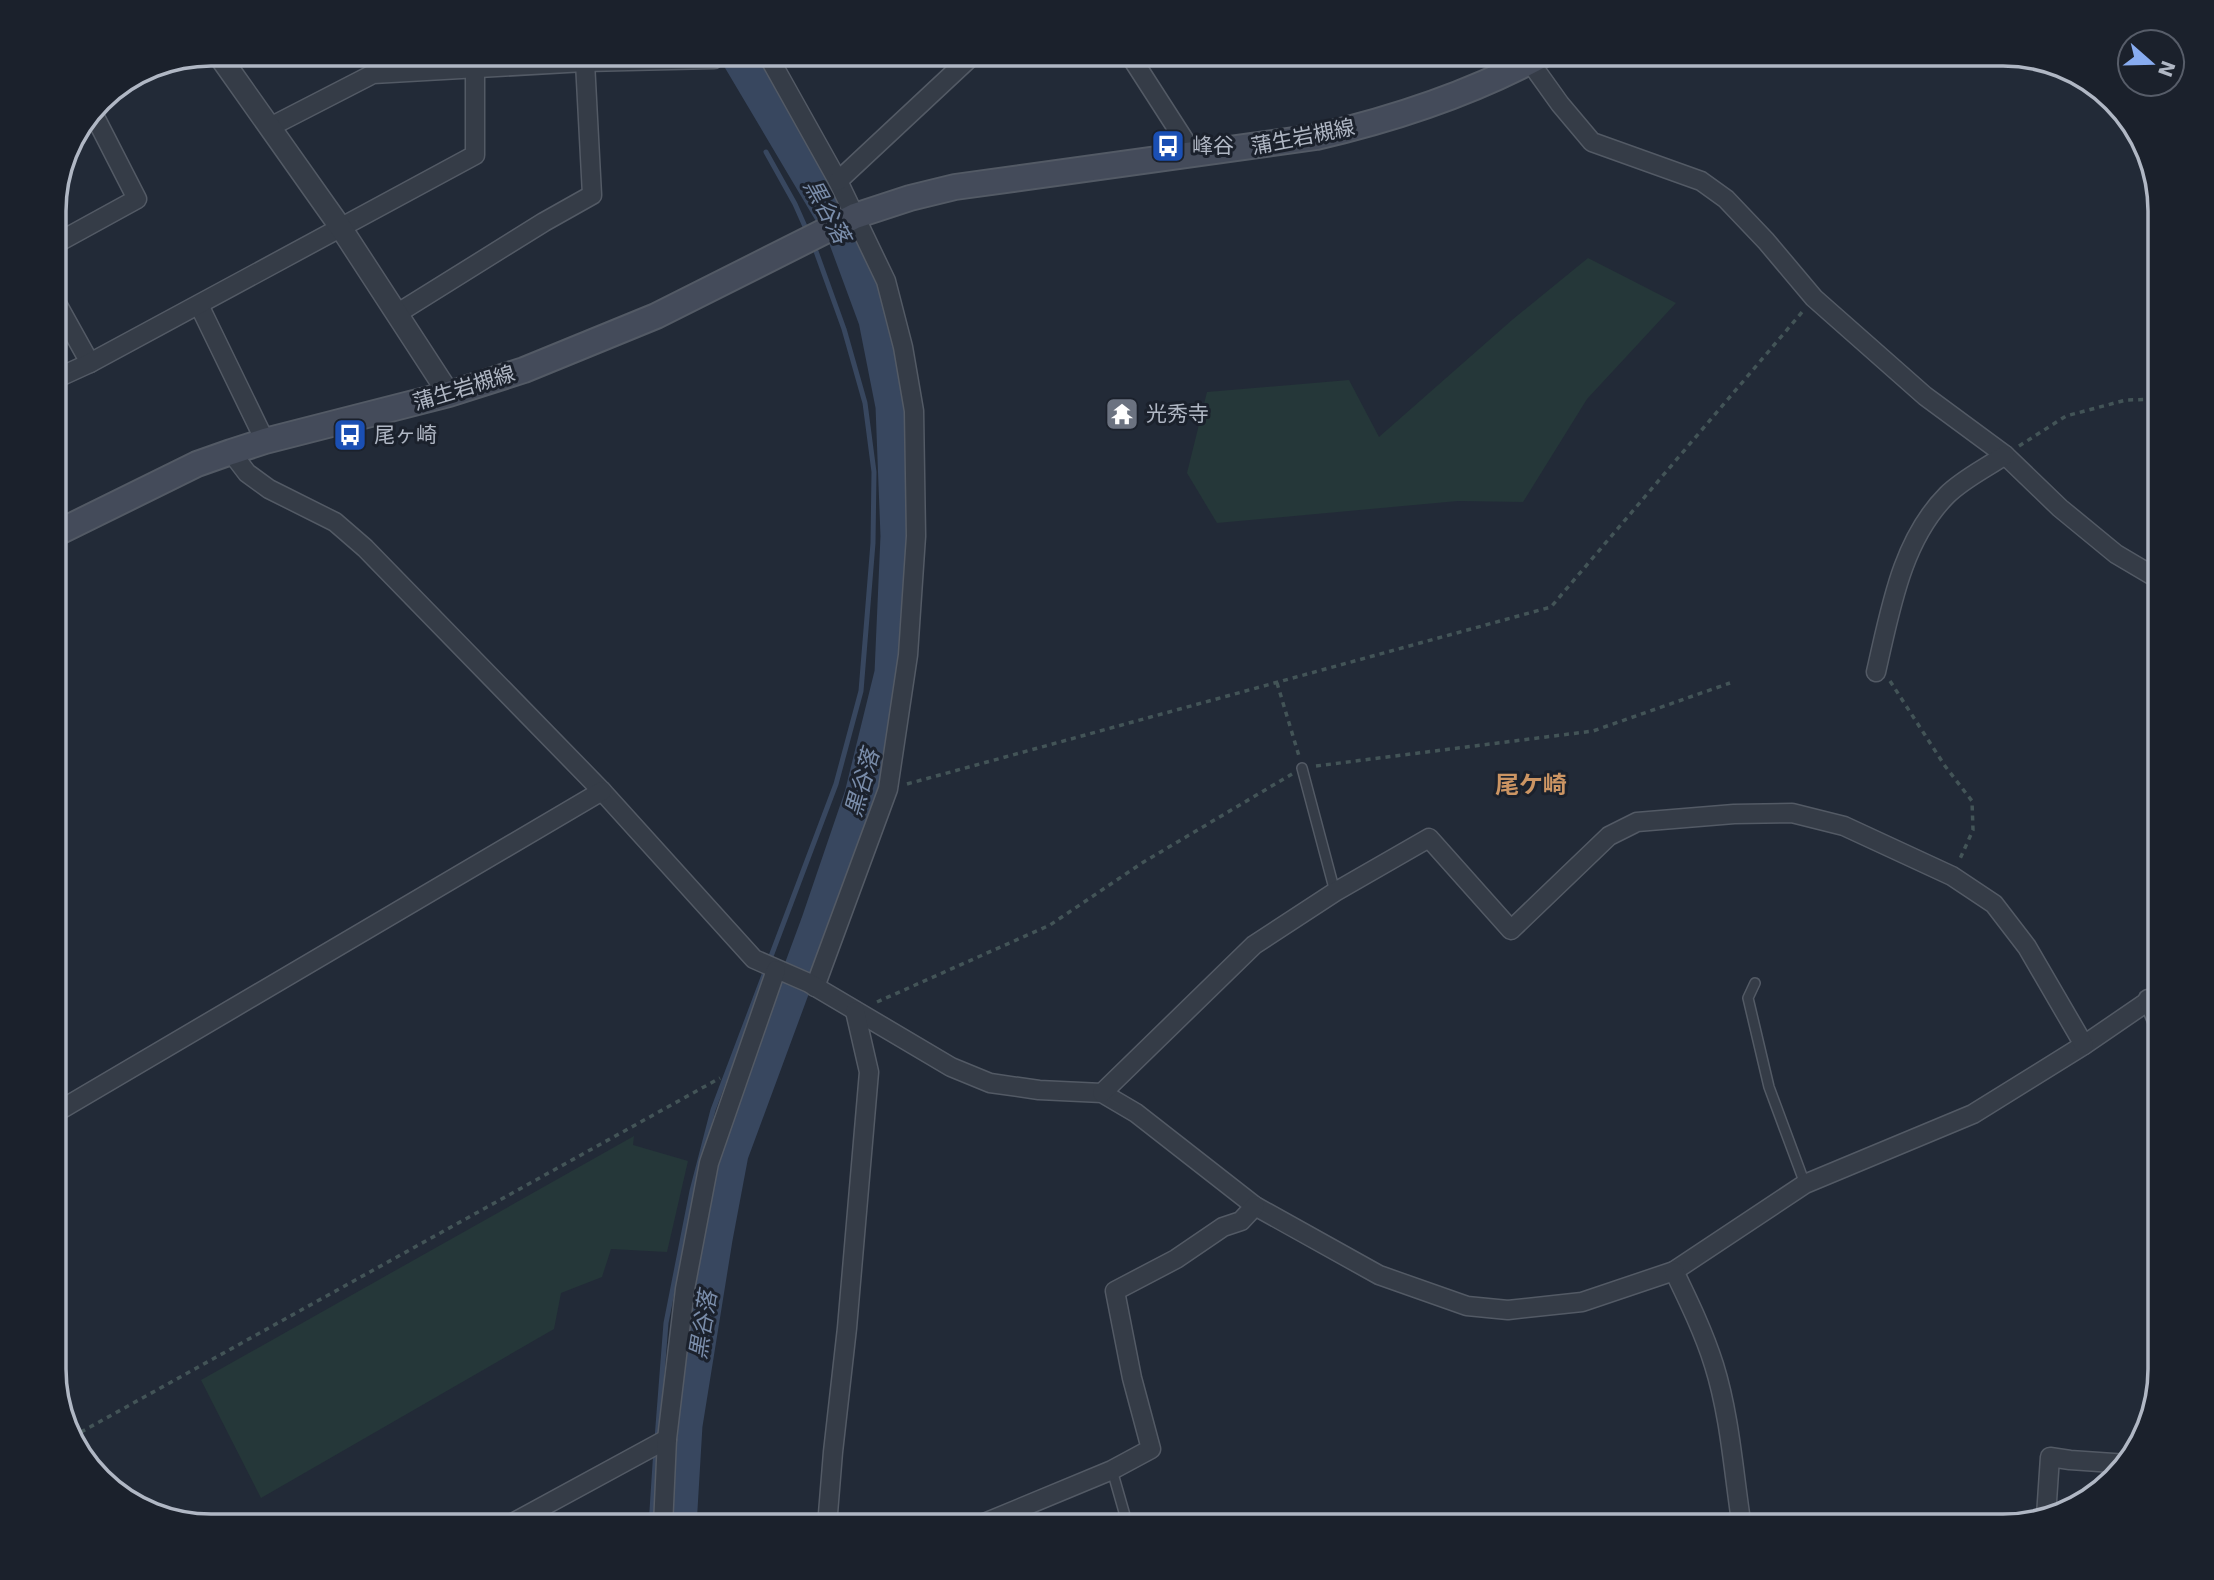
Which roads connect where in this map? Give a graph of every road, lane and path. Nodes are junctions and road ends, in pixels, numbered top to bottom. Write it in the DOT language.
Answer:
graph roads {
  1 [pos="227,66"];
  2 [pos="512,66"];
  3 [pos="585,66"];
  4 [pos="774,66"];
  5 [pos="961,66"];
  6 [pos="1137,66"];
  7 [pos="1519,66"];
  8 [pos="1541,66"];
  9 [pos="475,68"];
  10 [pos="97,121"];
  11 [pos="270,127"];
  12 [pos="1194,155"];
  13 [pos="838,181"];
  14 [pos="842,222"];
  15 [pos="341,228"];
  16 [pos="67,237"];
  17 [pos="1814,298"];
  18 [pos="199,305"];
  19 [pos="398,313"];
  20 [pos="67,322"];
  21 [pos="90,363"];
  22 [pos="67,374"];
  23 [pos="450,394"];
  24 [pos="2148,399"];
  25 [pos="265,441"];
  26 [pos="231,452"];
  27 [pos="2004,455"];
  28 [pos="67,528"];
  29 [pos="2148,573"];
  30 [pos="1876,672"];
  31 [pos="1277,682"];
  32 [pos="1730,684"];
  33 [pos="1302,768"];
  34 [pos="888,789"];
  35 [pos="602,791"];
  36 [pos="1952,876"];
  37 [pos="1335,892"];
  38 [pos="781,972"];
  39 [pos="1755,983"];
  40 [pos="812,985"];
  41 [pos="2148,1000"];
  42 [pos="855,1011"];
  43 [pos="2084,1045"];
  44 [pos="744,1065"];
  45 [pos="1102,1093"];
  46 [pos="67,1106"];
  47 [pos="1805,1184"];
  48 [pos="1255,1206"];
  49 [pos="1674,1271"];
  50 [pos="82,1432"];
  51 [pos="667,1439"];
  52 [pos="2112,1463"];
  53 [pos="1112,1470"];
  54 [pos="2047,1506"];
  55 [pos="529,1514"];
  56 [pos="664,1514"];
  57 [pos="828,1514"];
  58 [pos="1006,1514"];
  59 [pos="1125,1514"];
  60 [pos="1740,1514"];
  1 -- 11 [label="street"];
  2 -- 9 [label="street"];
  3 -- 19 [label="street"];
  4 -- 13 [label="street"];
  5 -- 13 [label="street"];
  6 -- 12 [label="street"];
  7 -- 12 [label="main road, 蒲生岩槻線"];
  8 -- 17 [label="street"];
  9 -- 11 [label="street"];
  9 -- 15 [label="street"];
  10 -- 16 [label="street"];
  11 -- 15 [label="street"];
  12 -- 14 [label="main road, 蒲生岩槻線"];
  13 -- 14 [label="street"];
  14 -- 23 [label="main road, 蒲生岩槻線"];
  14 -- 34 [label="street"];
  15 -- 18 [label="street"];
  15 -- 19 [label="street"];
  17 -- 27 [label="street"];
  17 -- 31 [label="path"];
  18 -- 21 [label="street"];
  18 -- 25 [label="street"];
  19 -- 23 [label="street"];
  20 -- 21 [label="street"];
  21 -- 22 [label="street"];
  23 -- 25 [label="main road, 蒲生岩槻線"];
  24 -- 27 [label="path"];
  25 -- 26 [label="main road, 蒲生岩槻線"];
  26 -- 28 [label="main road, 蒲生岩槻線"];
  26 -- 35 [label="street"];
  27 -- 29 [label="street"];
  27 -- 30 [label="street"];
  30 -- 36 [label="path"];
  31 -- 33 [label="path"];
  31 -- 34 [label="path"];
  32 -- 33 [label="path"];
  33 -- 37 [label="lane"];
  33 -- 42 [label="path"];
  34 -- 40 [label="street"];
  35 -- 38 [label="street"];
  35 -- 46 [label="street"];
  36 -- 37 [label="street"];
  36 -- 43 [label="street"];
  37 -- 45 [label="street"];
  38 -- 40 [label="street"];
  38 -- 44 [label="street"];
  39 -- 47 [label="lane"];
  40 -- 42 [label="street"];
  41 -- 43 [label="street"];
  42 -- 45 [label="street"];
  42 -- 57 [label="street"];
  43 -- 47 [label="street"];
  44 -- 50 [label="path"];
  44 -- 51 [label="street"];
  45 -- 48 [label="street"];
  47 -- 49 [label="street"];
  48 -- 49 [label="street"];
  48 -- 53 [label="street"];
  49 -- 60 [label="street"];
  51 -- 55 [label="street"];
  51 -- 56 [label="street"];
  52 -- 54 [label="street"];
  53 -- 58 [label="street"];
  53 -- 59 [label="lane"];
}
